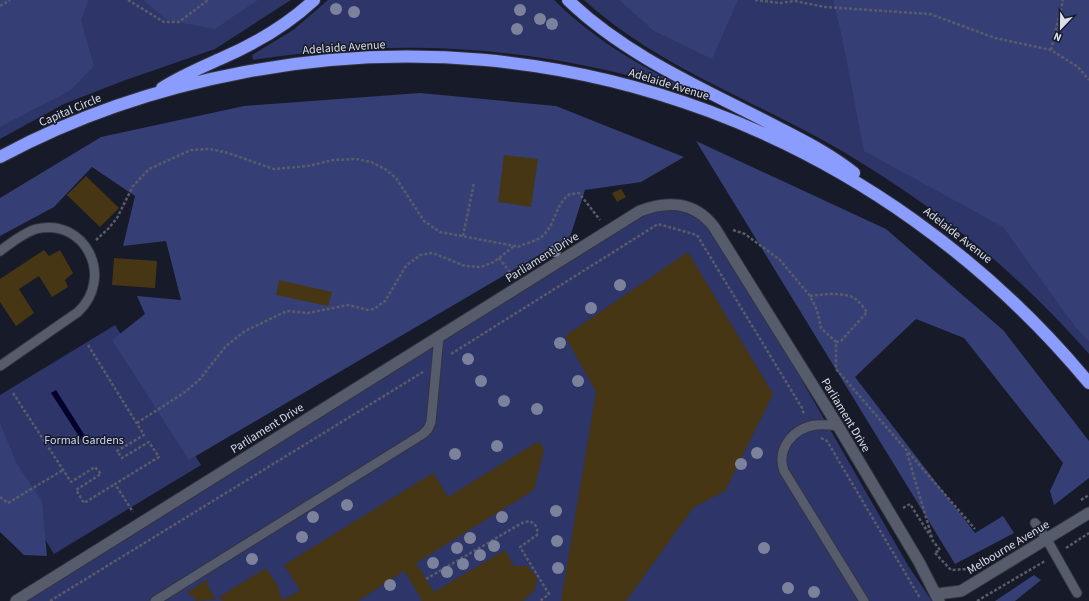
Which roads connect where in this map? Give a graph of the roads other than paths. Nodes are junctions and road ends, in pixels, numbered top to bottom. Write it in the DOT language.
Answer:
graph roads {
  1 [pos="314,0"];
  2 [pos="568,0"];
  3 [pos="152,94"];
  4 [pos="0,157"];
  5 [pos="874,191"];
  6 [pos="0,251"];
  7 [pos="439,336"];
  8 [pos="0,366"];
  9 [pos="1089,383"];
  10 [pos="838,426"];
  11 [pos="1089,513"];
  12 [pos="1035,523"];
  13 [pos="1046,538"];
  14 [pos="1077,593"];
  15 [pos="938,598"];
  16 [pos="16,601"];
  17 [pos="155,601"];
  18 [pos="864,601"];
  1 -- 3 [label="highway"];
  2 -- 5 [label="highway"];
  3 -- 4 [label="highway, Capital Circle"];
  3 -- 5 [label="highway, Adelaide Avenue"];
  5 -- 9 [label="highway, Adelaide Avenue"];
  6 -- 8 [label="lane"];
  7 -- 10 [label="street, Parliament Drive"];
  7 -- 16 [label="street, Parliament Drive"];
  7 -- 17 [label="lane"];
  10 -- 15 [label="street, Parliament Drive"];
  10 -- 18 [label="lane"];
  11 -- 13 [label="street, Melbourne Avenue"];
  12 -- 13 [label="lane"];
  13 -- 14 [label="lane"];
  13 -- 15 [label="street, Melbourne Avenue"];
}
